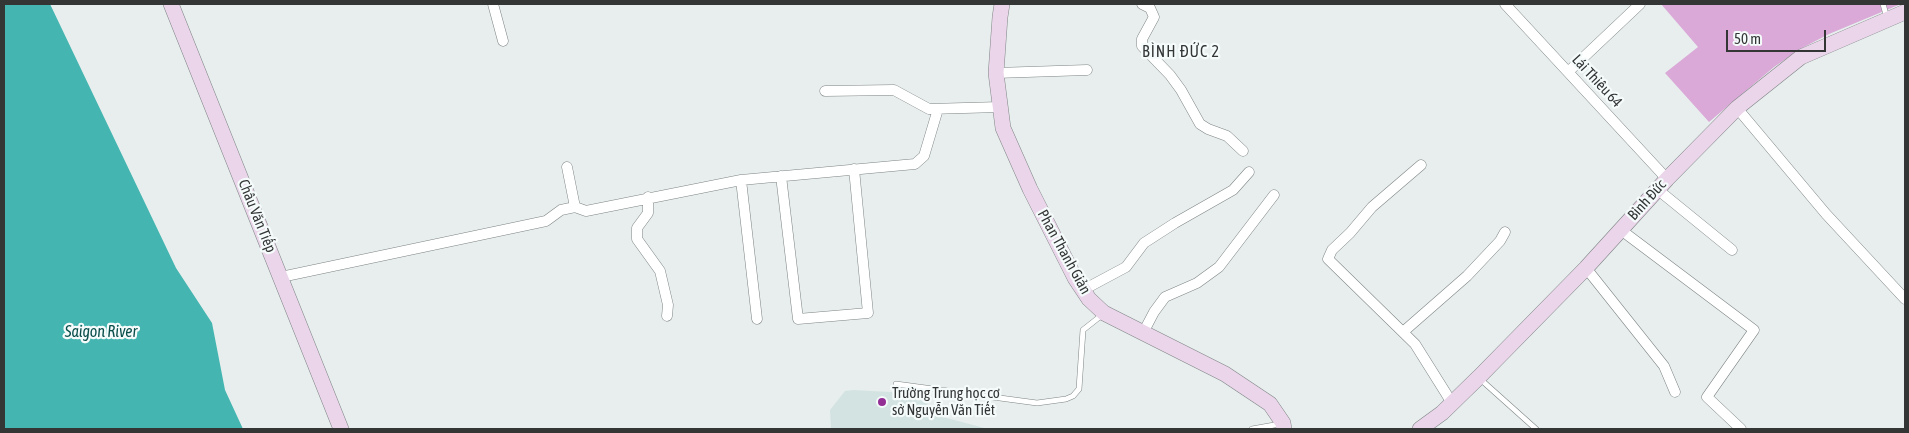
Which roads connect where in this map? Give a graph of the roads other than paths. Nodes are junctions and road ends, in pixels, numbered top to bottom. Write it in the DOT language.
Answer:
graph roads {
  1 [pos="171,4"];
  2 [pos="492,4"];
  3 [pos="1002,4"];
  4 [pos="1142,4"];
  5 [pos="1507,4"];
  6 [pos="1640,4"];
  7 [pos="1883,4"];
  8 [pos="1905,12"];
  9 [pos="1887,20"];
  10 [pos="503,41"];
  11 [pos="1087,70"];
  12 [pos="1568,72"];
  13 [pos="996,73"];
  14 [pos="826,91"];
  15 [pos="1000,107"];
  16 [pos="1737,108"];
  17 [pos="938,109"];
  18 [pos="1243,151"];
  19 [pos="1421,165"];
  20 [pos="567,167"];
  21 [pos="854,169"];
  22 [pos="1249,172"];
  23 [pos="781,176"];
  24 [pos="740,180"];
  25 [pos="1662,184"];
  26 [pos="1274,195"];
  27 [pos="648,197"];
  28 [pos="575,207"];
  29 [pos="1620,230"];
  30 [pos="1505,232"];
  31 [pos="1732,250"];
  32 [pos="1586,268"];
  33 [pos="281,277"];
  34 [pos="1083,290"];
  35 [pos="1905,299"];
  36 [pos="1104,313"];
  37 [pos="667,316"];
  38 [pos="757,319"];
  39 [pos="1143,332"];
  40 [pos="1404,332"];
  41 [pos="1479,377"];
  42 [pos="896,384"];
  43 [pos="1675,392"];
  44 [pos="1452,403"];
  45 [pos="1284,426"];
  46 [pos="341,429"];
  47 [pos="1252,429"];
  48 [pos="1420,429"];
  49 [pos="1536,429"];
  50 [pos="1741,429"];
  1 -- 33 [label="street, Châu Văn Tiếp"];
  2 -- 10 [label="street"];
  3 -- 13 [label="street, Phan Thanh Giản"];
  4 -- 18 [label="street"];
  5 -- 12 [label="street, Lái Thiêu 64"];
  6 -- 12 [label="street"];
  7 -- 9 [label="lane"];
  8 -- 9 [label="street, Bình Đức"];
  9 -- 16 [label="street, Bình Đức"];
  11 -- 13 [label="street"];
  12 -- 25 [label="street, Lái Thiêu 64"];
  13 -- 15 [label="street, Phan Thanh Giản"];
  14 -- 17 [label="street"];
  15 -- 17 [label="street"];
  15 -- 34 [label="street, Phan Thanh Giản"];
  16 -- 25 [label="street, Bình Đức"];
  16 -- 35 [label="street"];
  17 -- 21 [label="street"];
  19 -- 40 [label="street"];
  20 -- 28 [label="street"];
  21 -- 23 [label="street"];
  21 -- 23 [label="street"];
  22 -- 34 [label="street"];
  23 -- 24 [label="street"];
  24 -- 27 [label="street"];
  24 -- 38 [label="street"];
  25 -- 29 [label="street, Bình Đức"];
  25 -- 31 [label="street, Lái Thiêu 64"];
  26 -- 39 [label="street"];
  27 -- 28 [label="street"];
  27 -- 37 [label="street"];
  28 -- 33 [label="street"];
  29 -- 32 [label="street, Bình Đức"];
  29 -- 50 [label="street"];
  30 -- 40 [label="street"];
  32 -- 41 [label="street, Bình Đức"];
  32 -- 43 [label="street"];
  33 -- 46 [label="street, Châu Văn Tiếp"];
  34 -- 36 [label="street, Phan Thanh Giản"];
  36 -- 39 [label="street, Phan Thanh Giản"];
  36 -- 42 [label="lane"];
  39 -- 45 [label="street, Phan Thanh Giản"];
  40 -- 44 [label="street"];
  41 -- 44 [label="street, Bình Đức"];
  41 -- 49 [label="lane"];
  44 -- 48 [label="street, Bình Đức"];
  45 -- 47 [label="lane"];
}
